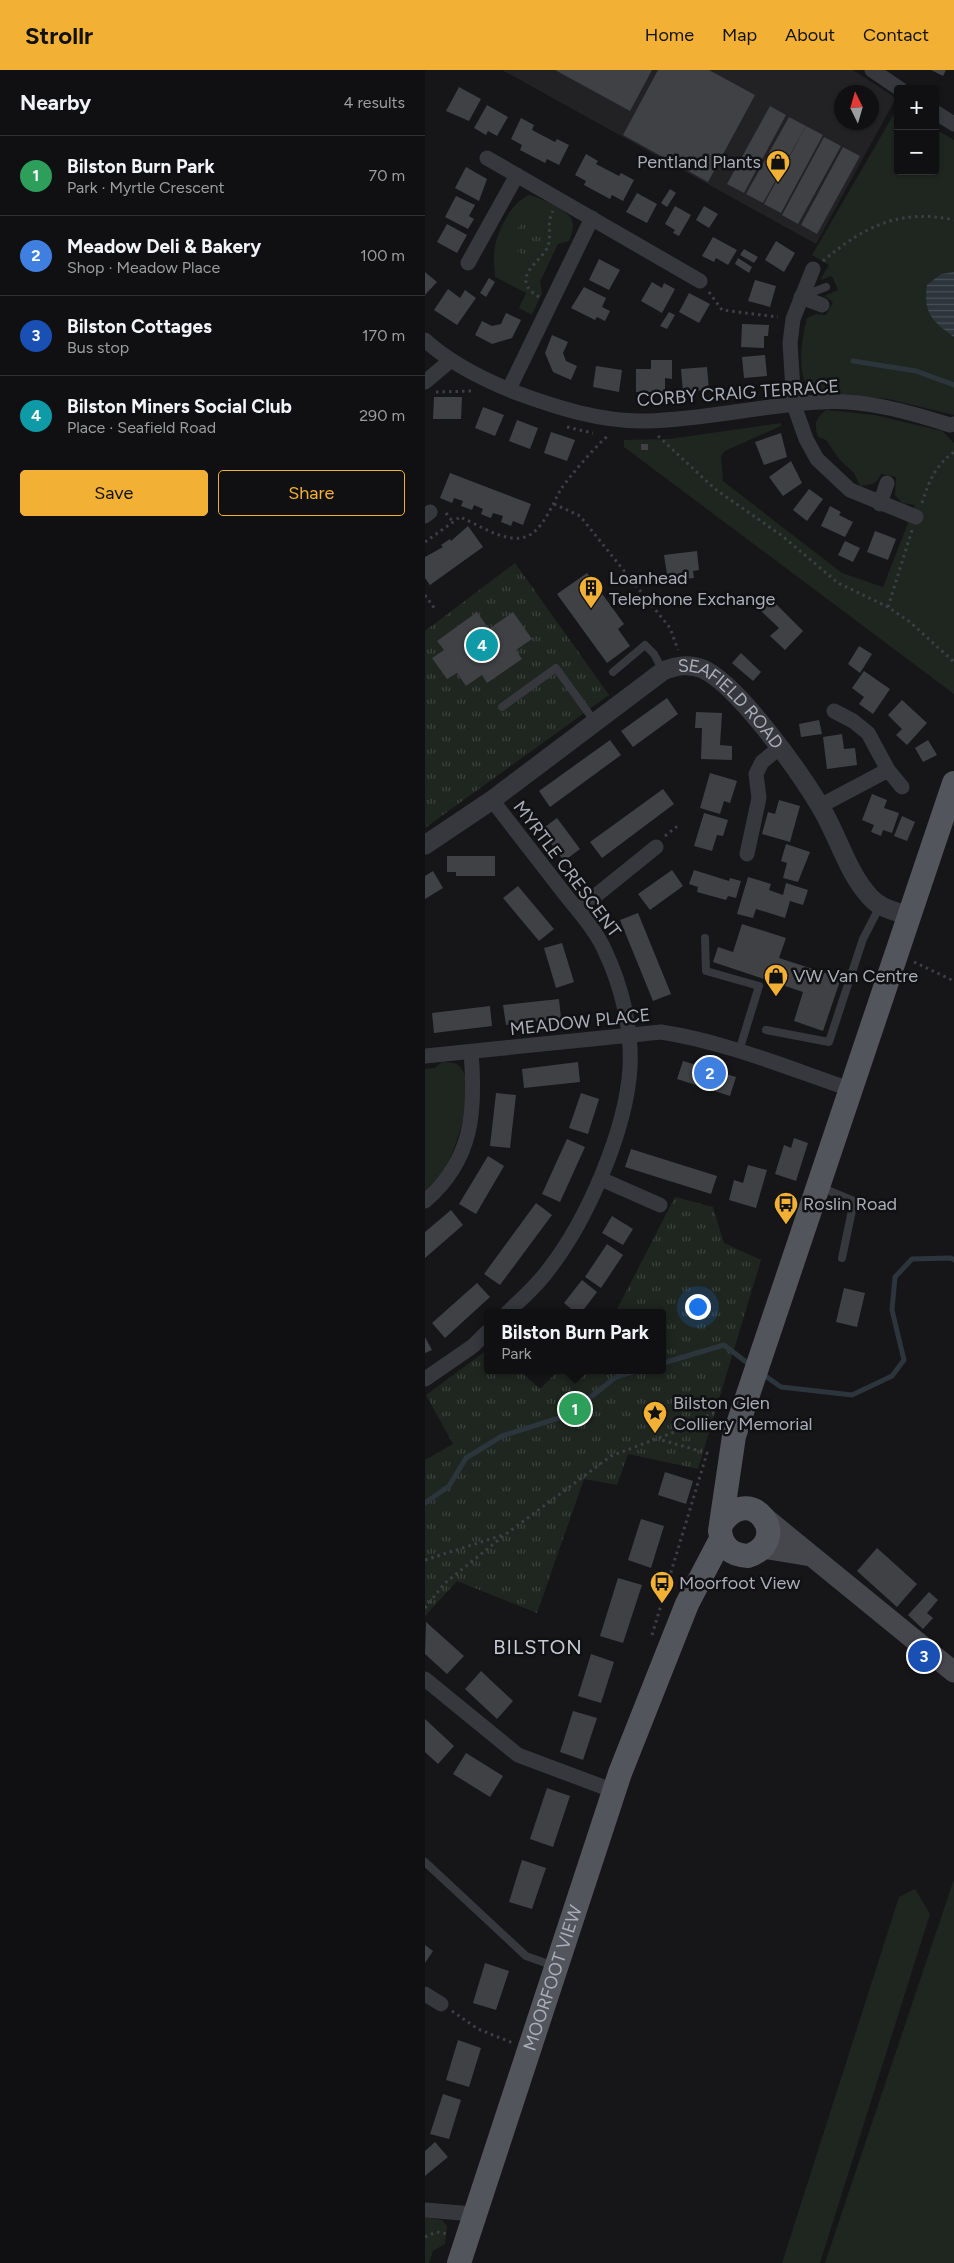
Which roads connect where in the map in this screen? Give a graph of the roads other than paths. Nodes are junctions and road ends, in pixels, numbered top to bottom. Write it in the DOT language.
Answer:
graph roads {
  1 [pos="872,70"];
  2 [pos="894,85"];
  3 [pos="939,115"];
  4 [pos="954,124"];
  5 [pos="487,158"];
  6 [pos="517,175"];
  7 [pos="592,218"];
  8 [pos="468,263"];
  9 [pos="813,269"];
  10 [pos="700,281"];
  11 [pos="826,287"];
  12 [pos="801,297"];
  13 [pos="822,305"];
  14 [pos="425,340"];
  15 [pos="451,360"];
  16 [pos="425,382"];
  17 [pos="509,389"];
  18 [pos="794,405"];
  19 [pos="953,427"];
  20 [pos="887,483"];
  21 [pos="881,504"];
  22 [pos="916,517"];
  23 [pos="670,669"];
  24 [pos="613,672"];
  25 [pos="502,707"];
  26 [pos="834,711"];
  27 [pos="596,723"];
  28 [pos="779,748"];
  29 [pos="888,770"];
  30 [pos="954,783"];
  31 [pos="903,787"];
  32 [pos="492,800"];
  33 [pos="820,806"];
  34 [pos="425,845"];
  35 [pos="656,847"];
  36 [pos="747,854"];
  37 [pos="880,906"];
  38 [pos="578,910"];
  39 [pos="909,916"];
  40 [pos="705,938"];
  41 [pos="766,1030"];
  42 [pos="629,1034"];
  43 [pos="739,1051"];
  44 [pos="471,1052"];
  45 [pos="425,1056"];
  46 [pos="850,1089"];
  47 [pos="601,1179"];
  48 [pos="817,1186"];
  49 [pos="425,1200"];
  50 [pos="660,1205"];
  51 [pos="842,1258"];
  52 [pos="511,1309"];
  53 [pos="484,1335"];
  54 [pos="425,1379"];
  55 [pos="731,1460"];
  56 [pos="757,1513"];
  57 [pos="722,1531"];
  58 [pos="763,1548"];
  59 [pos="740,1556"];
  60 [pos="811,1556"];
  61 [pos="699,1585"];
  62 [pos="954,1672"];
  63 [pos="425,1679"];
  64 [pos="614,1791"];
  65 [pos="425,1862"];
  66 [pos="557,1967"];
  67 [pos="425,1994"];
  68 [pos="441,2004"];
  69 [pos="425,2210"];
  70 [pos="474,2214"];
  71 [pos="459,2263"];
  1 -- 2 [label="street"];
  3 -- 4 [label="street"];
  5 -- 6 [label="street"];
  6 -- 7 [label="street"];
  6 -- 8 [label="street"];
  7 -- 10 [label="street"];
  7 -- 17 [label="street"];
  9 -- 12 [label="street"];
  11 -- 12 [label="lane"];
  12 -- 13 [label="street"];
  12 -- 18 [label="street"];
  14 -- 15 [label="street, CORBY CRAIG TERRACE"];
  15 -- 16 [label="street"];
  15 -- 17 [label="street, CORBY CRAIG TERRACE"];
  17 -- 18 [label="street, CORBY CRAIG TERRACE"];
  18 -- 19 [label="street, CORBY CRAIG TERRACE"];
  18 -- 21 [label="street"];
  20 -- 21 [label="street"];
  21 -- 22 [label="street"];
  23 -- 24 [label="lane"];
  23 -- 27 [label="street, SEAFIELD ROAD"];
  23 -- 28 [label="street, SEAFIELD ROAD"];
  25 -- 27 [label="lane"];
  26 -- 29 [label="street"];
  27 -- 32 [label="street, SEAFIELD ROAD"];
  28 -- 33 [label="street, SEAFIELD ROAD"];
  28 -- 36 [label="street"];
  29 -- 31 [label="street"];
  29 -- 33 [label="street"];
  30 -- 39 [label="main road"];
  32 -- 34 [label="street, SEAFIELD ROAD"];
  32 -- 38 [label="street, MYRTLE CRESCENT"];
  33 -- 37 [label="street, SEAFIELD ROAD"];
  35 -- 38 [label="street"];
  37 -- 39 [label="street"];
  37 -- 41 [label="lane"];
  38 -- 42 [label="street, MYRTLE CRESCENT"];
  39 -- 46 [label="main road"];
  40 -- 43 [label="lane"];
  42 -- 43 [label="street, MEADOW PLACE"];
  42 -- 44 [label="street, MEADOW PLACE"];
  42 -- 47 [label="street, MYRTLE CRESCENT"];
  43 -- 46 [label="street, MEADOW PLACE"];
  44 -- 45 [label="street, MEADOW PLACE"];
  44 -- 49 [label="street"];
  46 -- 48 [label="main road"];
  47 -- 50 [label="street"];
  47 -- 52 [label="street, MYRTLE CRESCENT"];
  48 -- 51 [label="lane"];
  48 -- 55 [label="main road"];
  53 -- 54 [label="street"];
  55 -- 56 [label="main road"];
  55 -- 57 [label="main road"];
  56 -- 57 [label="main road"];
  56 -- 58 [label="main road"];
  56 -- 60 [label="main road"];
  57 -- 59 [label="main road"];
  57 -- 61 [label="main road, MOORFOOT VIEW"];
  58 -- 59 [label="main road"];
  58 -- 60 [label="main road"];
  59 -- 61 [label="main road, MOORFOOT VIEW"];
  60 -- 62 [label="main road"];
  61 -- 64 [label="main road, MOORFOOT VIEW"];
  63 -- 64 [label="street"];
  64 -- 66 [label="main road, MOORFOOT VIEW"];
  65 -- 66 [label="lane"];
  66 -- 70 [label="main road, MOORFOOT VIEW"];
  67 -- 68 [label="street"];
  69 -- 70 [label="street"];
  70 -- 71 [label="main road, MOORFOOT VIEW"];
}
